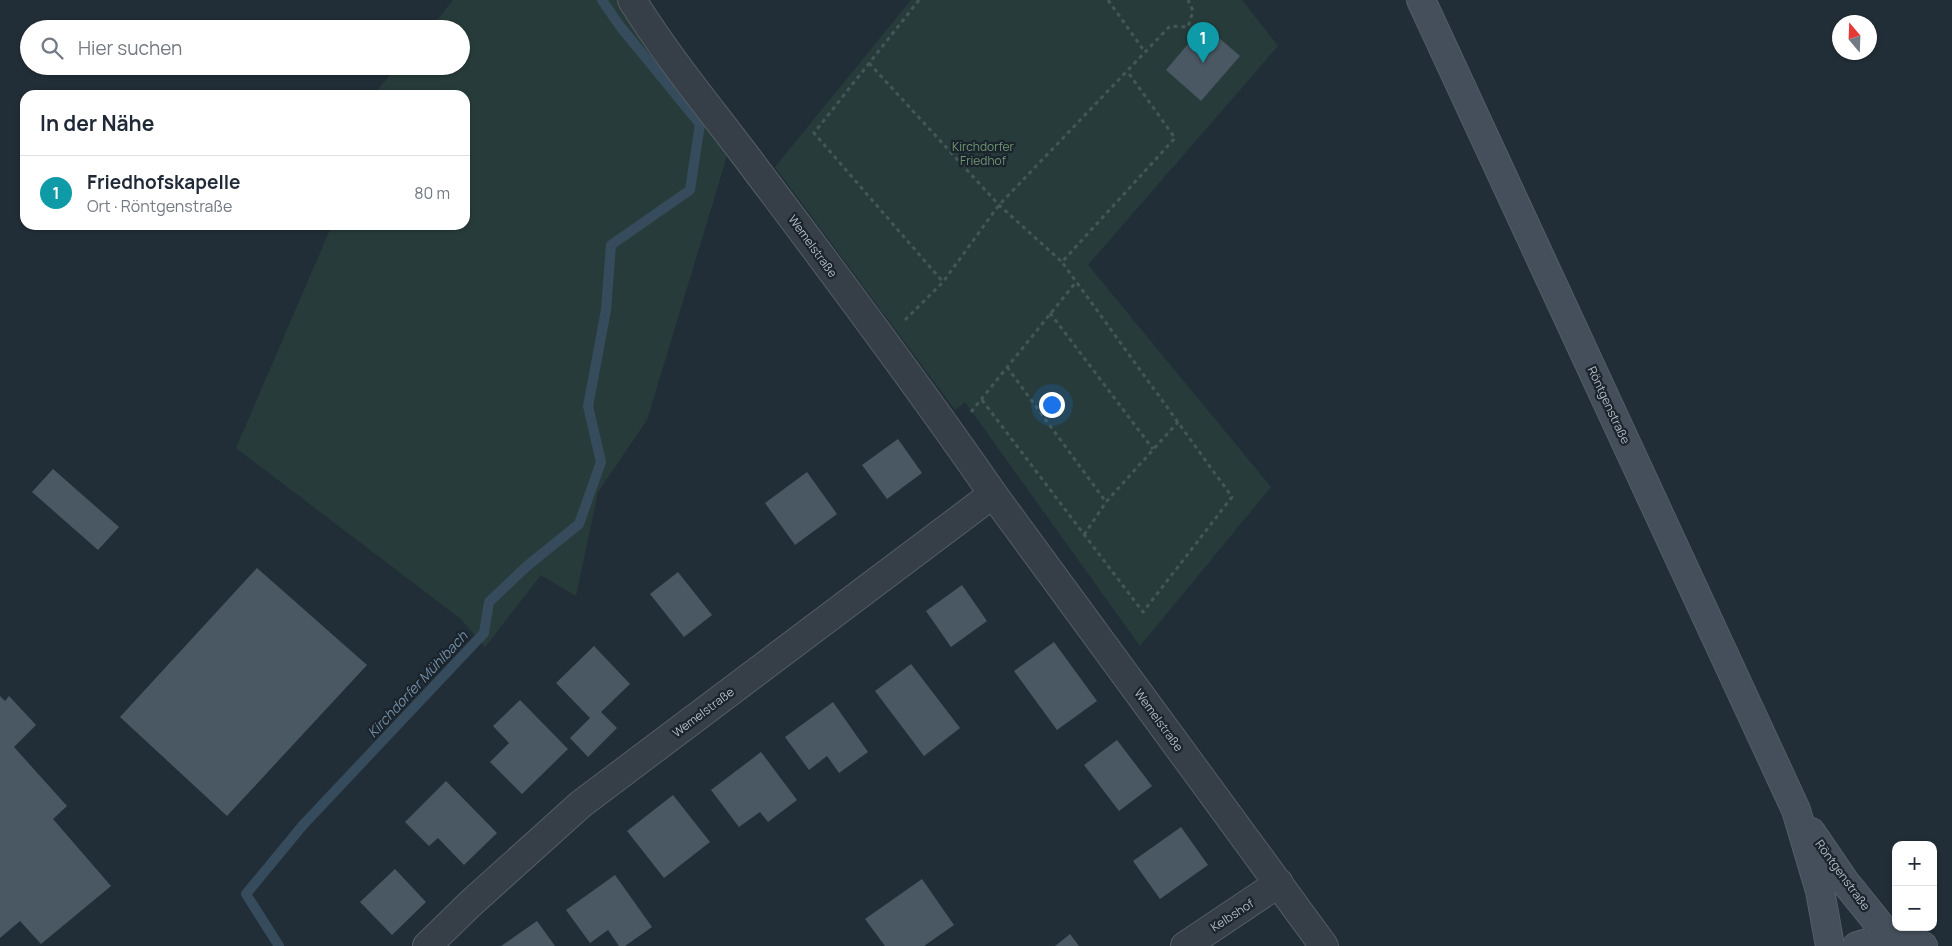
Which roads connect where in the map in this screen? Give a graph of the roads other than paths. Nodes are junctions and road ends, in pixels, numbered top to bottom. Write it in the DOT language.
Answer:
graph roads {
  1 [pos="632,0"];
  2 [pos="1421,0"];
  3 [pos="993,494"];
  4 [pos="1796,810"];
  5 [pos="1279,883"];
  6 [pos="1891,939"];
  7 [pos="428,946"];
  8 [pos="1185,946"];
  9 [pos="1324,946"];
  10 [pos="1830,946"];
  11 [pos="1857,946"];
  12 [pos="1923,946"];
  1 -- 3 [label="street, Wemelstraße"];
  2 -- 4 [label="main road, Röntgenstraße"];
  3 -- 5 [label="street, Wemelstraße"];
  3 -- 7 [label="street, Wemelstraße"];
  4 -- 6 [label="main road, Röntgenstraße"];
  4 -- 10 [label="main road, Röntgenstraße"];
  5 -- 8 [label="street, Kelbshof"];
  5 -- 9 [label="street, Wemelstraße"];
  6 -- 11 [label="main road"];
  6 -- 12 [label="main road"];
}
